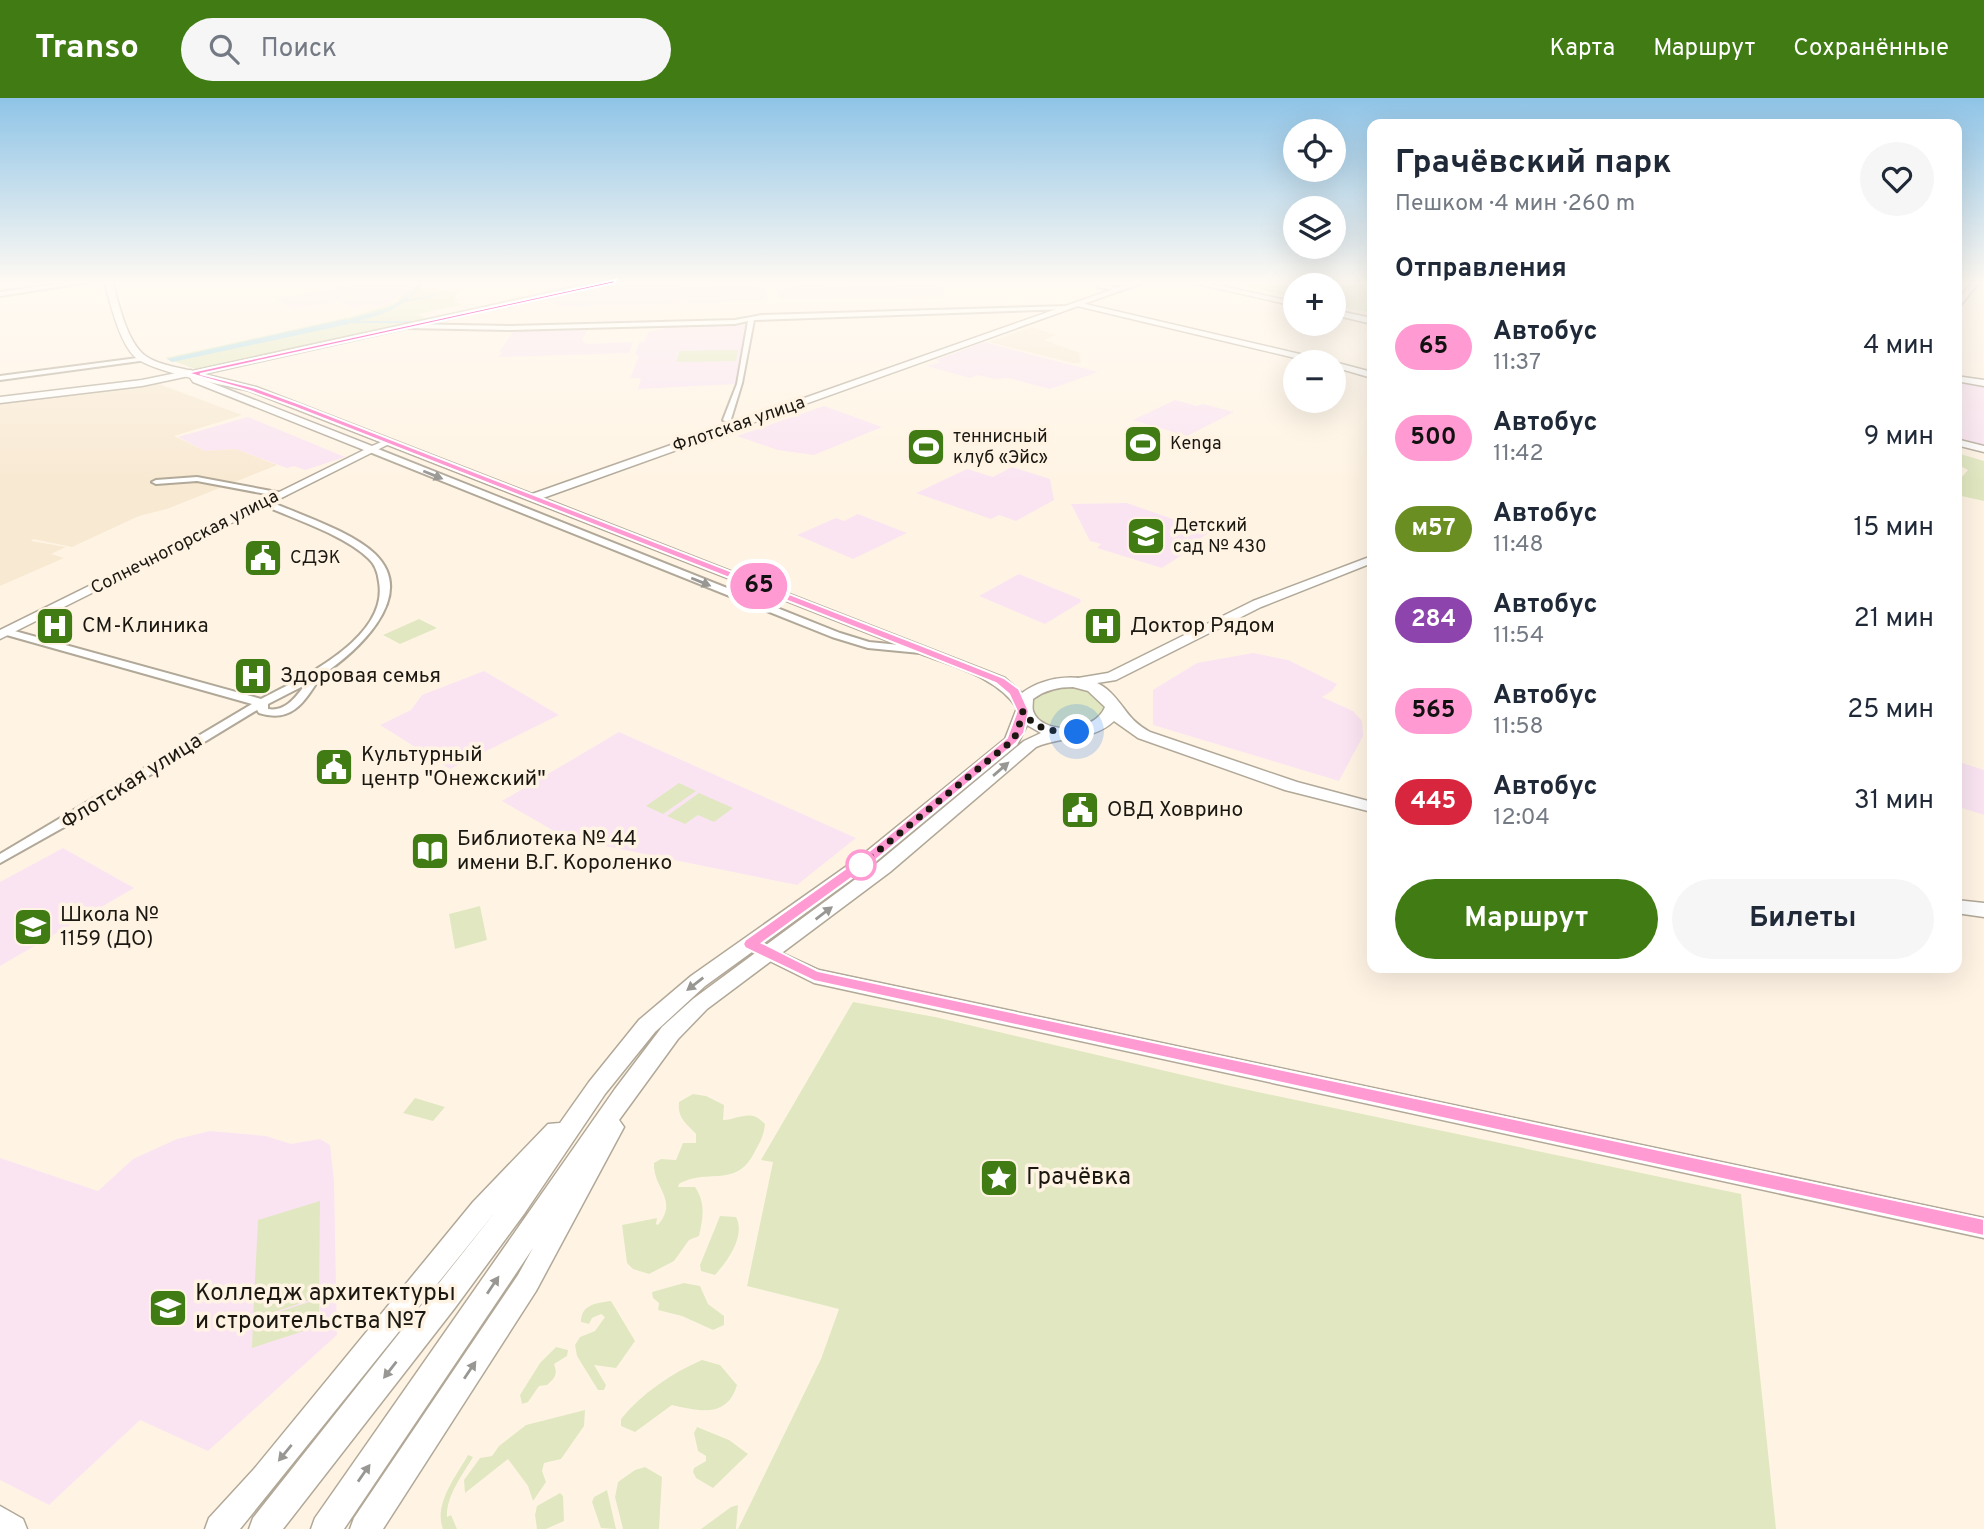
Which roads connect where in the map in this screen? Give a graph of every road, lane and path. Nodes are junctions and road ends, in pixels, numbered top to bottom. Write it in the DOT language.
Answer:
graph roads {
  1 [pos="133,348"];
  2 [pos="315,348"];
  3 [pos="745,348"];
  4 [pos="955,348"];
  5 [pos="1262,348"];
  6 [pos="1283,353"];
  7 [pos="145,359"];
  8 [pos="1346,368"];
  9 [pos="1367,374"];
  10 [pos="0,377"];
  11 [pos="194,377"];
  12 [pos="1962,379"];
  13 [pos="1984,383"];
  14 [pos="0,400"];
  15 [pos="736,426"];
  16 [pos="388,442"];
  17 [pos="1962,446"];
  18 [pos="370,449"];
  19 [pos="1984,451"];
  20 [pos="156,482"];
  21 [pos="282,495"];
  22 [pos="531,498"];
  23 [pos="266,503"];
  24 [pos="1367,561"];
  25 [pos="3,634"];
  26 [pos="924,650"];
  27 [pos="1125,671"];
  28 [pos="1000,681"];
  29 [pos="1064,683"];
  30 [pos="262,703"];
  31 [pos="1112,703"];
  32 [pos="1023,709"];
  33 [pos="1077,732"];
  34 [pos="1144,735"];
  35 [pos="1367,806"];
  36 [pos="0,859"];
  37 [pos="1962,907"];
  38 [pos="1984,910"];
  39 [pos="760,949"];
  40 [pos="494,1214"];
  41 [pos="1984,1228"];
  42 [pos="544,1231"];
  43 [pos="0,1520"];
  44 [pos="13,1529"];
  45 [pos="220,1529"];
  46 [pos="264,1529"];
  47 [pos="326,1529"];
  48 [pos="365,1529"];
  1 -- 7 [label="main road"];
  2 -- 11 [label="main road"];
  3 -- 15 [label="street"];
  4 -- 15 [label="main road, Флотская улица"];
  5 -- 6 [label="street"];
  7 -- 10 [label="street"];
  7 -- 11 [label="main road"];
  8 -- 9 [label="street"];
  11 -- 14 [label="street"];
  11 -- 16 [label="main road"];
  11 -- 18 [label="street"];
  12 -- 13 [label="street"];
  15 -- 22 [label="main road, Флотская улица"];
  16 -- 18 [label="street, Солнечногорская улица"];
  16 -- 22 [label="main road"];
  17 -- 19 [label="main road"];
  18 -- 21 [label="street, Солнечногорская улица"];
  18 -- 26 [label="street, one-way"];
  20 -- 21 [label="street"];
  21 -- 23 [label="street, Солнечногорская улица"];
  22 -- 26 [label="main road"];
  23 -- 25 [label="street, Солнечногорская улица"];
  23 -- 30 [label="street"];
  24 -- 27 [label="street"];
  25 -- 30 [label="street"];
  26 -- 28 [label="main road"];
  27 -- 29 [label="street"];
  27 -- 31 [label="street"];
  28 -- 29 [label="main road"];
  28 -- 32 [label="main road"];
  29 -- 31 [label="main road"];
  29 -- 32 [label="main road"];
  30 -- 36 [label="street, Флотская улица"];
  31 -- 33 [label="main road"];
  31 -- 34 [label="main road"];
  32 -- 33 [label="main road"];
  32 -- 39 [label="main road"];
  33 -- 34 [label="main road"];
  39 -- 33 [label="main road, one-way"];
  34 -- 35 [label="main road"];
  37 -- 38 [label="main road"];
  39 -- 40 [label="main road, one-way"];
  39 -- 41 [label="street"];
  39 -- 42 [label="main road"];
  40 -- 45 [label="main road, one-way"];
  40 -- 46 [label="main road, one-way"];
  47 -- 42 [label="main road, one-way"];
  48 -- 42 [label="main road, one-way"];
  43 -- 44 [label="street"];
}
